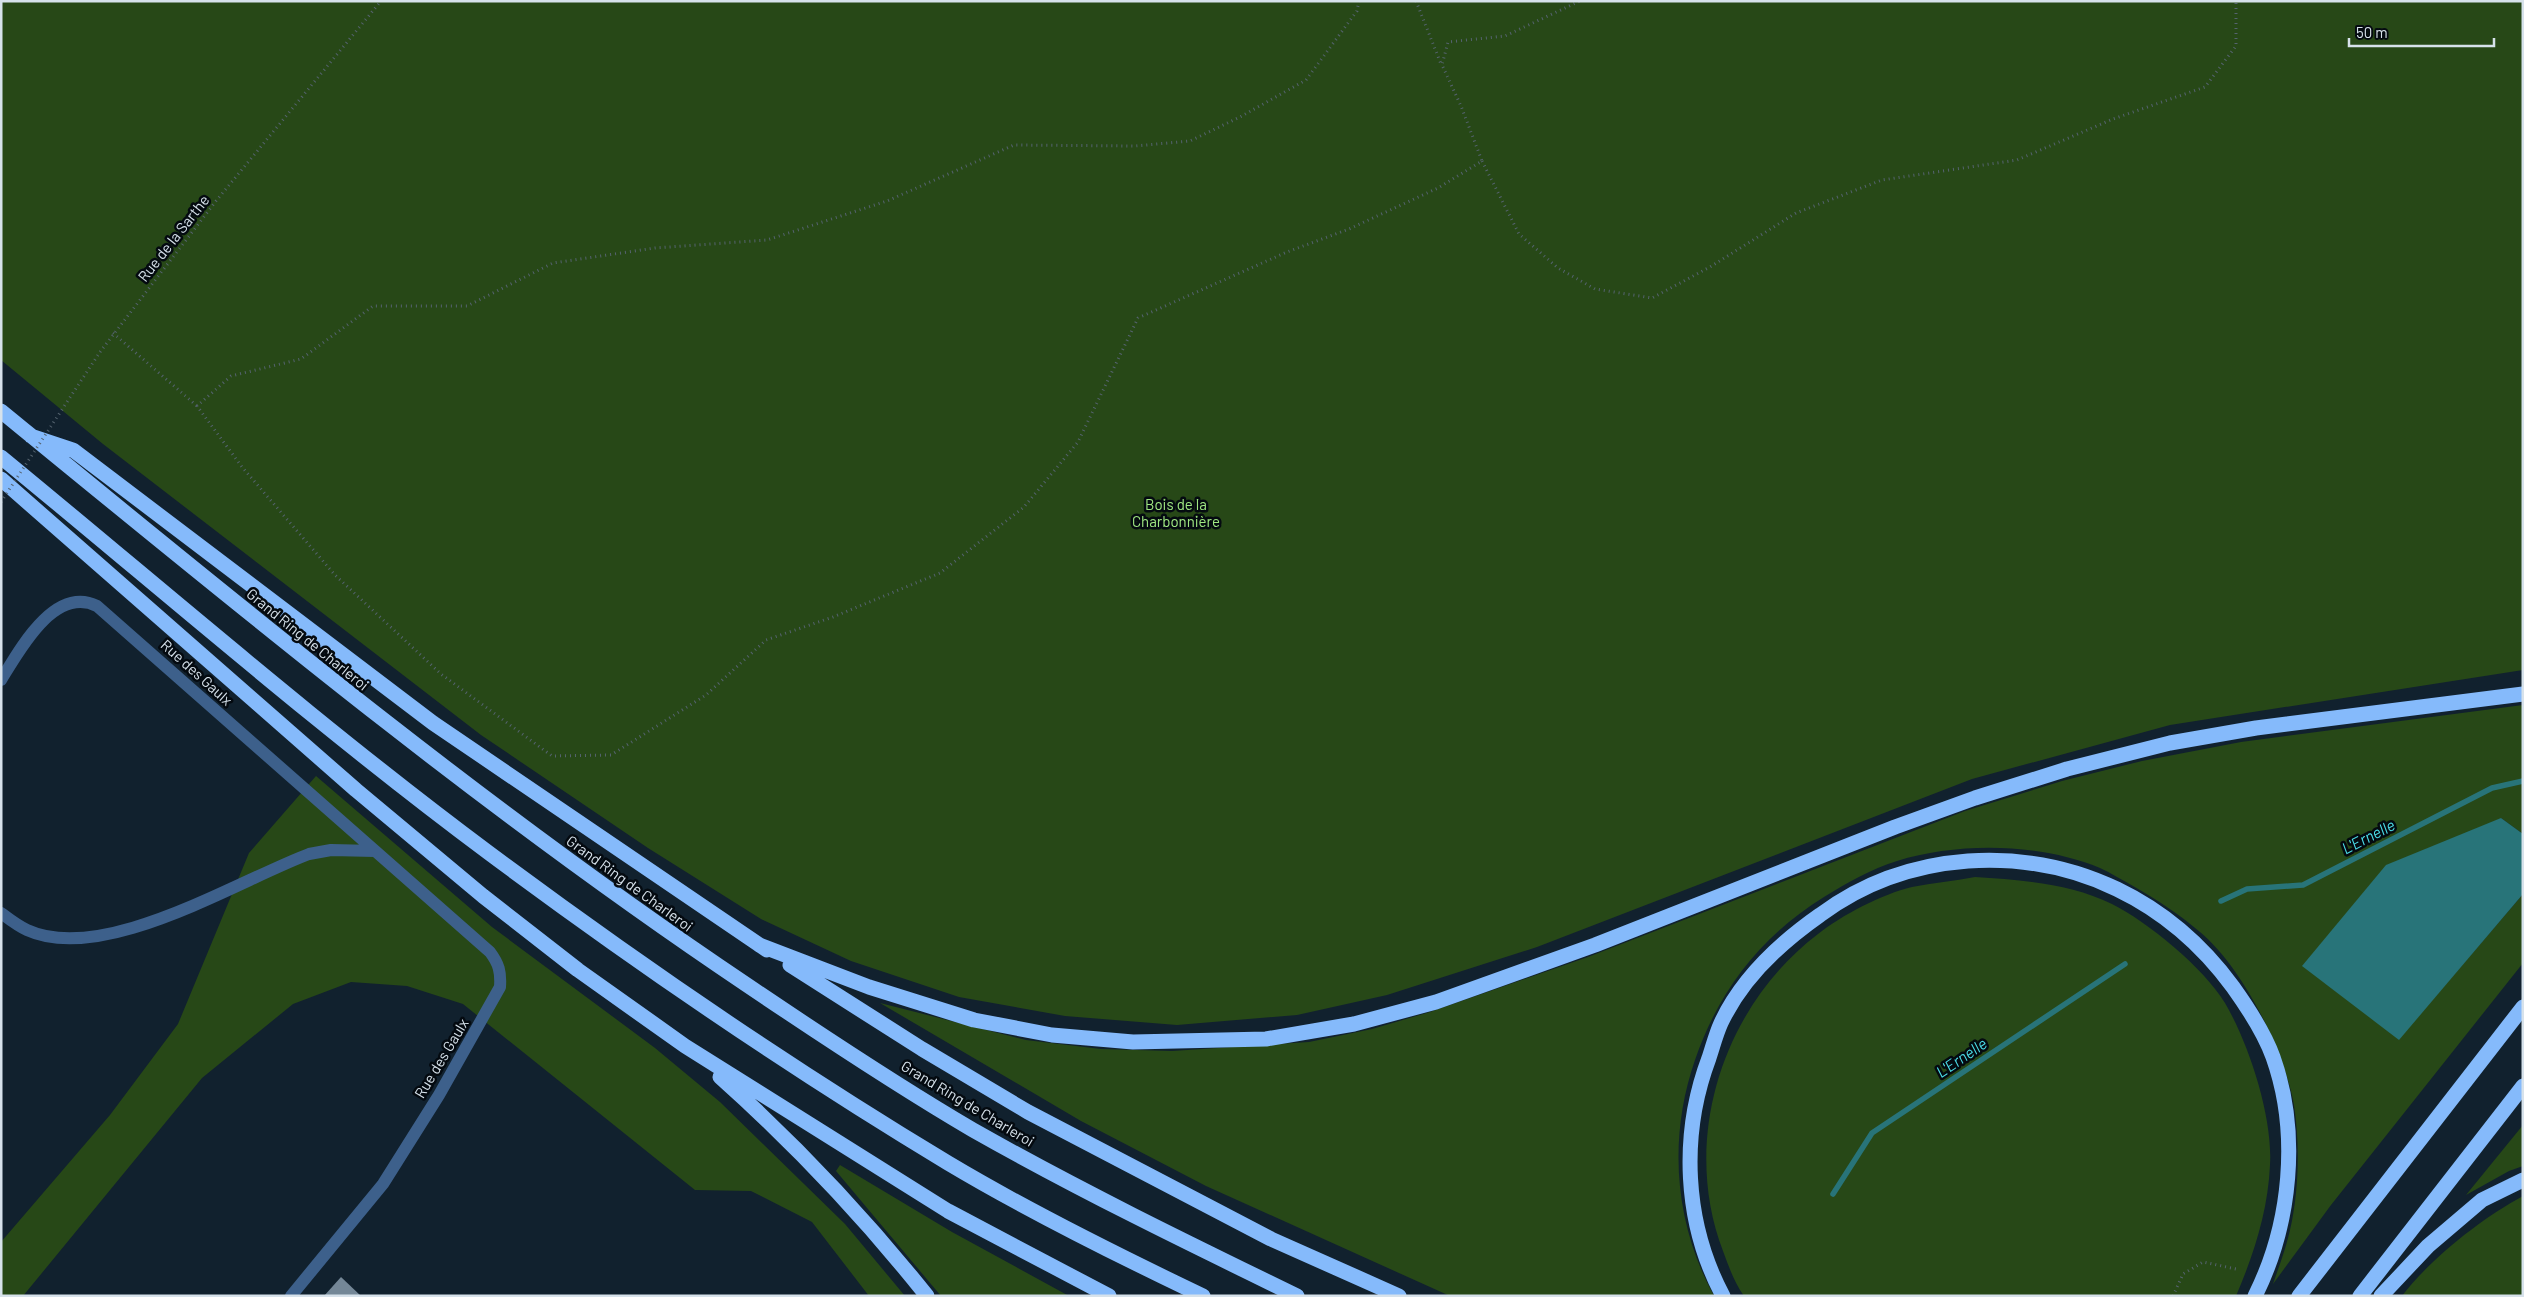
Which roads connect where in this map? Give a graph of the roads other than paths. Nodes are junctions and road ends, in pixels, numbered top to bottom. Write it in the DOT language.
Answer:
graph roads {
  1 [pos="1,411"];
  2 [pos="31,436"];
  3 [pos="1,457"];
  4 [pos="1,479"];
  5 [pos="1,680"];
  6 [pos="2523,694"];
  7 [pos="375,850"];
  8 [pos="1,913"];
  9 [pos="759,945"];
  10 [pos="2523,1007"];
  11 [pos="685,1046"];
  12 [pos="2523,1086"];
  13 [pos="2523,1180"];
  14 [pos="291,1296"];
  15 [pos="927,1296"];
  16 [pos="1109,1296"];
  17 [pos="1203,1296"];
  18 [pos="1297,1296"];
  19 [pos="1399,1296"];
  20 [pos="1723,1296"];
  21 [pos="2255,1296"];
  22 [pos="2299,1296"];
  23 [pos="2360,1296"];
  24 [pos="2381,1296"];
  1 -- 2 [label="highway, Grand Ring de Charleroi"];
  2 -- 9 [label="highway"];
  2 -- 18 [label="highway, Grand Ring de Charleroi"];
  3 -- 17 [label="highway"];
  4 -- 11 [label="highway"];
  5 -- 7 [label="street, Rue des Gaulx"];
  6 -- 9 [label="highway"];
  7 -- 8 [label="street"];
  7 -- 14 [label="street, Rue des Gaulx"];
  9 -- 19 [label="highway"];
  10 -- 22 [label="highway"];
  11 -- 15 [label="highway"];
  11 -- 16 [label="highway"];
  12 -- 23 [label="highway"];
  13 -- 24 [label="highway"];
  20 -- 21 [label="highway"];
}
